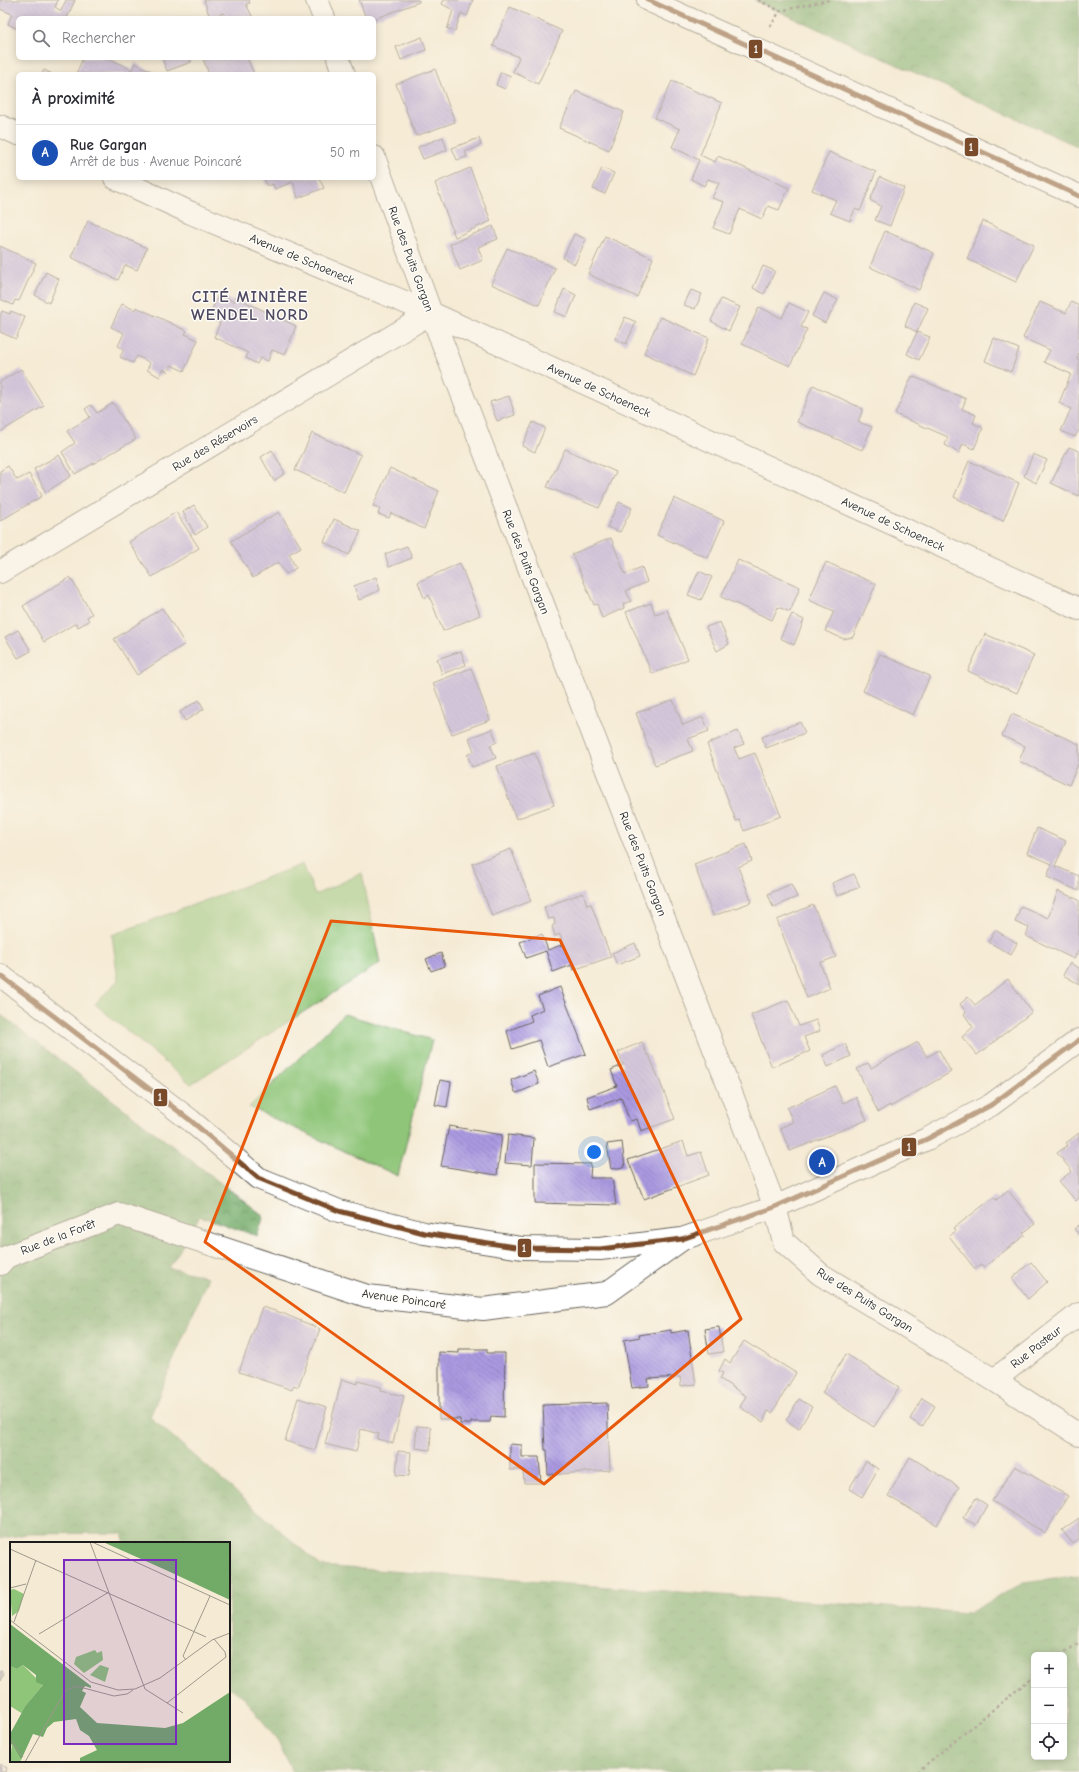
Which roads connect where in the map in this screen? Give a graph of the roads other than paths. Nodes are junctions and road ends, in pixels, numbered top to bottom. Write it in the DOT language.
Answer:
graph roads {
  1 [pos="317,0"];
  2 [pos="648,0"];
  3 [pos="323,16"];
  4 [pos="339,60"];
  5 [pos="343,72"];
  6 [pos="0,126"];
  7 [pos="16,133"];
  8 [pos="376,163"];
  9 [pos="119,180"];
  10 [pos="1079,196"];
  11 [pos="430,313"];
  12 [pos="0,572"];
  13 [pos="1079,609"];
  14 [pos="0,974"];
  15 [pos="1079,1040"];
  16 [pos="774,1207"];
  17 [pos="119,1214"];
  18 [pos="682,1239"];
  19 [pos="0,1264"];
  20 [pos="1079,1314"];
  21 [pos="994,1380"];
  22 [pos="1079,1435"];
  1 -- 3 [label="street"];
  2 -- 10 [label="street"];
  4 -- 5 [label="street"];
  6 -- 7 [label="street"];
  8 -- 11 [label="street, Rue des Puits Gargan"];
  9 -- 11 [label="street, Avenue de Schoeneck"];
  11 -- 12 [label="street, Rue des Réservoirs"];
  11 -- 13 [label="street, Avenue de Schoeneck"];
  11 -- 16 [label="street, Rue des Puits Gargan"];
  14 -- 18 [label="street, Avenue Poincaré"];
  15 -- 16 [label="street, Avenue Poincaré"];
  16 -- 18 [label="street, Avenue Poincaré"];
  16 -- 21 [label="street, Rue des Puits Gargan"];
  17 -- 18 [label="street, Avenue Poincaré"];
  17 -- 19 [label="street, Rue de la Forêt"];
  20 -- 21 [label="street, Rue Pasteur"];
  21 -- 22 [label="street, Rue des Puits Gargan"];
}
